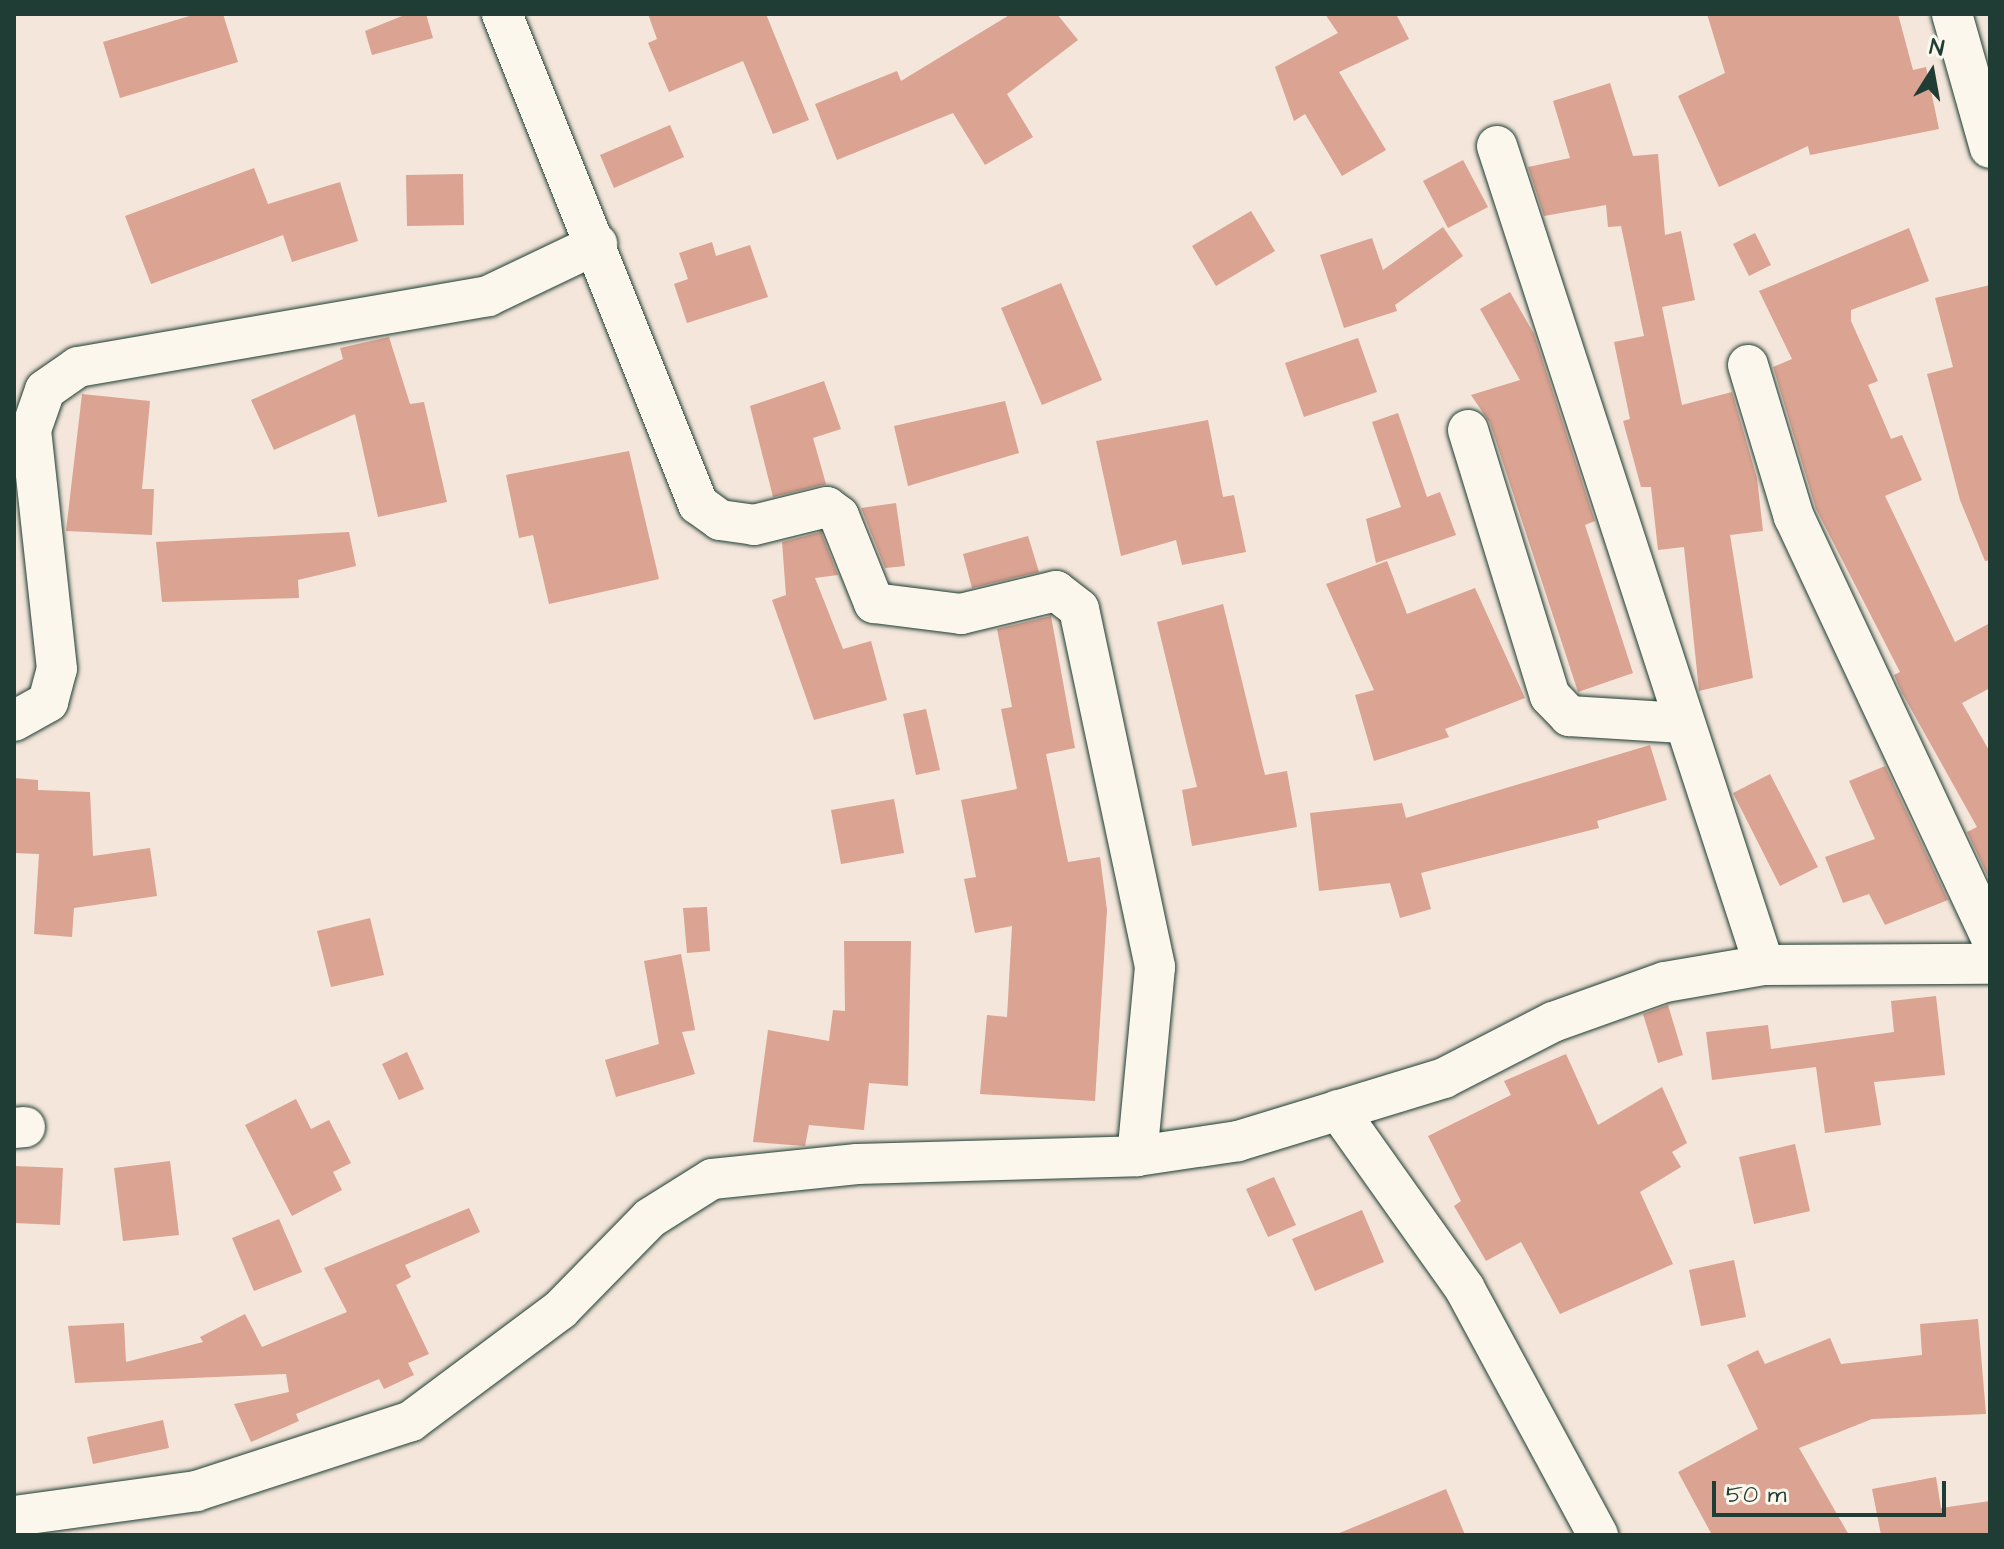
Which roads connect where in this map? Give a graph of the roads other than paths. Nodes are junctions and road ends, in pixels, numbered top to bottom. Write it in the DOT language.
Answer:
graph roads {
  1 [pos="502,14"];
  2 [pos="1952,14"];
  3 [pos="1497,146"];
  4 [pos="1990,148"];
  5 [pos="597,244"];
  6 [pos="1748,365"];
  7 [pos="1468,430"];
  8 [pos="14,721"];
  9 [pos="1683,723"];
  10 [pos="1990,935"];
  11 [pos="1990,964"];
  12 [pos="1764,965"];
  13 [pos="1338,1110"];
  14 [pos="1137,1156"];
  15 [pos="14,1516"];
  16 [pos="1583,1530"];
  1 -- 5 [label="street"];
  2 -- 4 [label="street"];
  3 -- 9 [label="street"];
  5 -- 8 [label="street"];
  5 -- 14 [label="street"];
  6 -- 10 [label="street"];
  7 -- 9 [label="street"];
  9 -- 12 [label="street"];
  11 -- 12 [label="street"];
  12 -- 13 [label="street"];
  13 -- 14 [label="street"];
  13 -- 16 [label="street"];
  14 -- 15 [label="street"];
}
